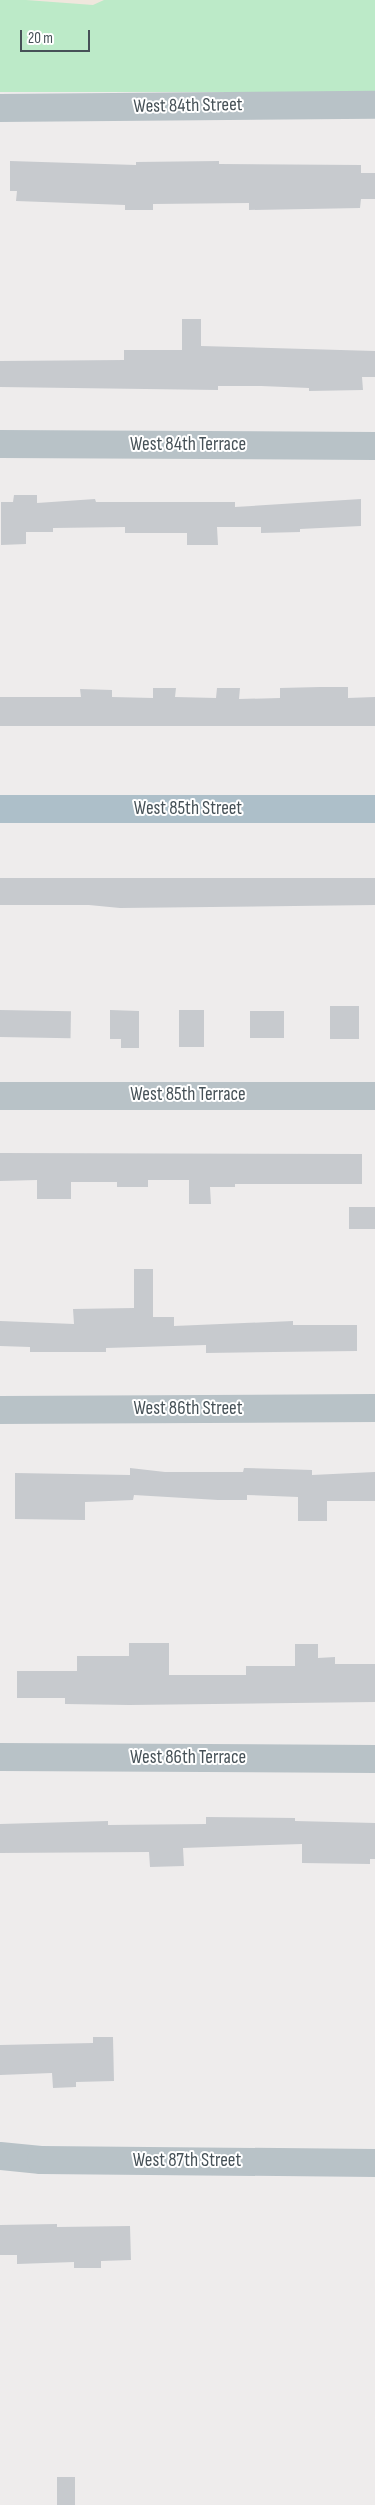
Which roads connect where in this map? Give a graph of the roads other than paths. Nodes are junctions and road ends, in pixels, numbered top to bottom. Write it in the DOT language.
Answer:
graph roads {
  1 [pos="375,105"];
  2 [pos="0,108"];
  3 [pos="0,444"];
  4 [pos="375,446"];
  5 [pos="0,809"];
  6 [pos="375,810"];
  7 [pos="0,1096"];
  8 [pos="375,1096"];
  9 [pos="375,1408"];
  10 [pos="0,1410"];
  11 [pos="0,1756"];
  12 [pos="375,1759"];
  13 [pos="0,2156"];
  14 [pos="375,2162"];
  1 -- 2 [label="street, West 84th Street"];
  3 -- 4 [label="street, West 84th Terrace"];
  5 -- 6 [label="main road, West 85th Street"];
  7 -- 8 [label="street, West 85th Terrace"];
  9 -- 10 [label="street, West 86th Street"];
  11 -- 12 [label="street, West 86th Terrace"];
  13 -- 14 [label="street, West 87th Street"];
}
